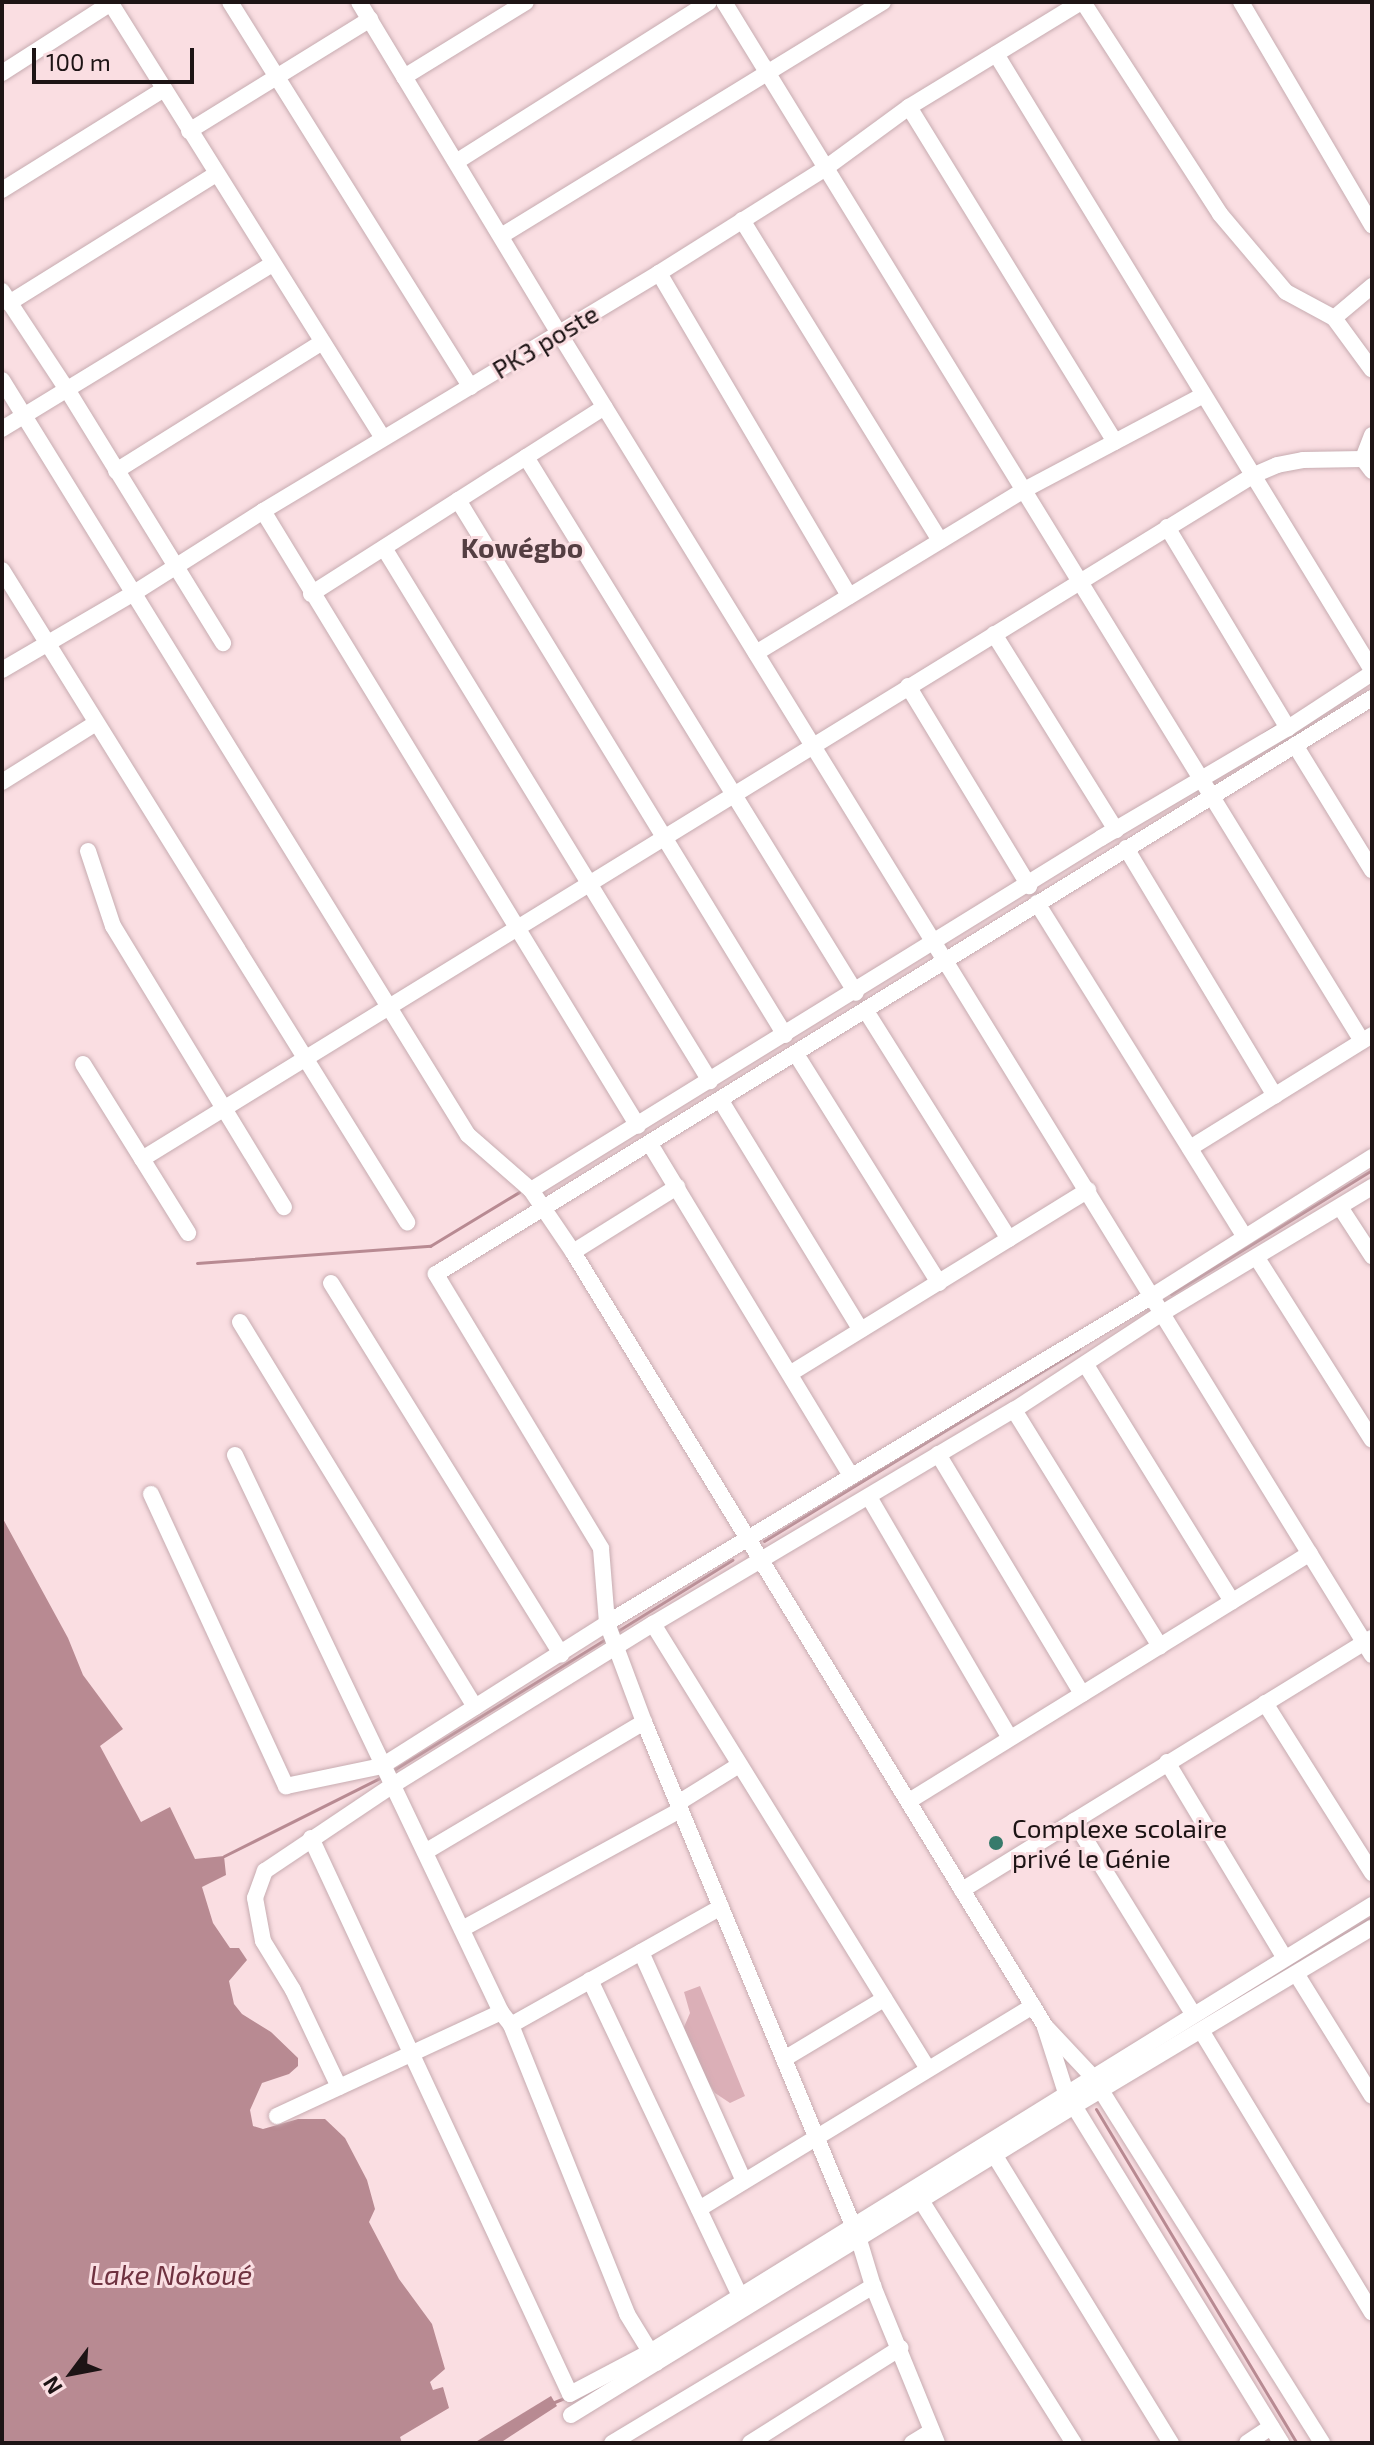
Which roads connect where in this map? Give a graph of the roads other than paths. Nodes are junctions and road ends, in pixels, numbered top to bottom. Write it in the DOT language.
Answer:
graph roads {
  1 [pos="230,2"];
  2 [pos="359,2"];
  3 [pos="526,2"];
  4 [pos="709,2"];
  5 [pos="724,2"];
  6 [pos="883,2"];
  7 [pos="1082,2"];
  8 [pos="1241,2"];
  9 [pos="110,3"];
  10 [pos="370,19"];
  11 [pos="996,54"];
  12 [pos="767,72"];
  13 [pos="2,73"];
  14 [pos="276,77"];
  15 [pos="404,77"];
  16 [pos="164,89"];
  17 [pos="909,107"];
  18 [pos="189,131"];
  19 [pos="456,162"];
  20 [pos="827,167"];
  21 [pos="216,174"];
  22 [pos="2,190"];
  23 [pos="742,220"];
  24 [pos="1372,225"];
  25 [pos="501,236"];
  26 [pos="272,264"];
  27 [pos="659,273"];
  28 [pos="1372,286"];
  29 [pos="6,297"];
  30 [pos="1334,318"];
  31 [pos="559,333"];
  32 [pos="321,343"];
  33 [pos="1372,370"];
  34 [pos="2,380"];
  35 [pos="471,387"];
  36 [pos="68,391"];
  37 [pos="1202,396"];
  38 [pos="604,407"];
  39 [pos="24,415"];
  40 [pos="2,429"];
  41 [pos="1372,435"];
  42 [pos="383,438"];
  43 [pos="1115,442"];
  44 [pos="526,457"];
  45 [pos="1368,465"];
  46 [pos="116,471"];
  47 [pos="1254,475"];
  48 [pos="1026,489"];
  49 [pos="458,500"];
  50 [pos="263,511"];
  51 [pos="1167,527"];
  52 [pos="940,541"];
  53 [pos="384,548"];
  54 [pos="177,567"];
  55 [pos="2,570"];
  56 [pos="1082,579"];
  57 [pos="134,593"];
  58 [pos="311,594"];
  59 [pos="849,596"];
  60 [pos="994,634"];
  61 [pos="223,643"];
  62 [pos="48,645"];
  63 [pos="756,653"];
  64 [pos="2,670"];
  65 [pos="1372,671"];
  66 [pos="908,686"];
  67 [pos="1372,698"];
  68 [pos="96,723"];
  69 [pos="1288,728"];
  70 [pos="813,745"];
  71 [pos="1295,745"];
  72 [pos="1201,778"];
  73 [pos="2,782"];
  74 [pos="733,794"];
  75 [pos="1211,795"];
  76 [pos="1109,834"];
  77 [pos="664,837"];
  78 [pos="88,851"];
  79 [pos="1120,853"];
  80 [pos="1372,870"];
  81 [pos="591,882"];
  82 [pos="1029,886"];
  83 [pos="1037,903"];
  84 [pos="518,927"];
  85 [pos="935,943"];
  86 [pos="945,960"];
  87 [pos="856,993"];
  88 [pos="390,1006"];
  89 [pos="866,1011"];
  90 [pos="785,1035"];
  91 [pos="1367,1038"];
  92 [pos="796,1054"];
  93 [pos="305,1059"];
  94 [pos="83,1064"];
  95 [pos="710,1081"];
  96 [pos="1275,1096"];
  97 [pos="721,1101"];
  98 [pos="224,1109"];
  99 [pos="638,1126"];
  100 [pos="650,1144"];
  101 [pos="1190,1148"];
  102 [pos="1372,1157"];
  103 [pos="142,1159"];
  104 [pos="677,1187"];
  105 [pos="1372,1187"];
  106 [pos="531,1190"];
  107 [pos="1088,1190"];
  108 [pos="284,1207"];
  109 [pos="1340,1207"];
  110 [pos="543,1208"];
  111 [pos="407,1222"];
  112 [pos="188,1233"];
  113 [pos="1244,1235"];
  114 [pos="1009,1239"];
  115 [pos="573,1252"];
  116 [pos="1372,1256"];
  117 [pos="1257,1258"];
  118 [pos="331,1283"];
  119 [pos="939,1283"];
  120 [pos="1154,1295"];
  121 [pos="1164,1312"];
  122 [pos="240,1322"];
  123 [pos="861,1330"];
  124 [pos="1086,1365"];
  125 [pos="791,1373"];
  126 [pos="1014,1410"];
  127 [pos="1372,1440"];
  128 [pos="938,1454"];
  129 [pos="235,1455"];
  130 [pos="850,1474"];
  131 [pos="151,1494"];
  132 [pos="869,1497"];
  133 [pos="750,1538"];
  134 [pos="1310,1553"];
  135 [pos="762,1558"];
  136 [pos="1232,1601"];
  137 [pos="607,1623"];
  138 [pos="653,1624"];
  139 [pos="1370,1645"];
  140 [pos="1160,1646"];
  141 [pos="617,1647"];
  142 [pos="561,1654"];
  143 [pos="1082,1694"];
  144 [pos="1265,1703"];
  145 [pos="475,1707"];
  146 [pos="644,1722"];
  147 [pos="1010,1738"];
  148 [pos="1167,1762"];
  149 [pos="739,1765"];
  150 [pos="382,1766"];
  151 [pos="393,1785"];
  152 [pos="909,1801"];
  153 [pos="679,1806"];
  154 [pos="1074,1821"];
  155 [pos="311,1838"];
  156 [pos="425,1852"];
  157 [pos="1372,1873"];
  158 [pos="962,1890"];
  159 [pos="1372,1905"];
  160 [pos="721,1907"];
  161 [pos="1372,1928"];
  162 [pos="462,1929"];
  163 [pos="641,1952"];
  164 [pos="1285,1958"];
  165 [pos="1297,1975"];
  166 [pos="590,1980"];
  167 [pos="884,1999"];
  168 [pos="1033,2006"];
  169 [pos="1193,2014"];
  170 [pos="506,2019"];
  171 [pos="1045,2026"];
  172 [pos="1202,2032"];
  173 [pos="413,2053"];
  174 [pos="784,2059"];
  175 [pos="928,2069"];
  176 [pos="1092,2076"];
  177 [pos="339,2087"];
  178 [pos="1102,2091"];
  179 [pos="1372,2096"];
  180 [pos="1070,2099"];
  181 [pos="277,2116"];
  182 [pos="816,2136"];
  183 [pos="995,2156"];
  184 [pos="744,2181"];
  185 [pos="922,2202"];
  186 [pos="699,2209"];
  187 [pos="856,2232"];
  188 [pos="873,2286"];
  189 [pos="739,2294"];
  190 [pos="1372,2313"];
  191 [pos="900,2348"];
  192 [pos="654,2357"];
  193 [pos="571,2415"];
  194 [pos="1271,2427"];
  195 [pos="935,2437"];
  196 [pos="612,2443"];
  197 [pos="750,2443"];
  198 [pos="912,2443"];
  199 [pos="1074,2443"];
  200 [pos="1171,2443"];
  201 [pos="1247,2443"];
  202 [pos="1281,2443"];
  203 [pos="1322,2443"];
  1 -- 14 [label="street"];
  2 -- 10 [label="street"];
  3 -- 15 [label="street"];
  4 -- 19 [label="street"];
  5 -- 12 [label="street"];
  6 -- 12 [label="street"];
  7 -- 11 [label="street, PK3 poste"];
  7 -- 30 [label="street"];
  8 -- 24 [label="street"];
  9 -- 13 [label="street"];
  9 -- 16 [label="street"];
  10 -- 14 [label="street"];
  10 -- 15 [label="street"];
  11 -- 17 [label="street, PK3 poste"];
  11 -- 37 [label="street"];
  12 -- 20 [label="street"];
  12 -- 25 [label="street"];
  14 -- 18 [label="street"];
  14 -- 35 [label="street"];
  15 -- 19 [label="street"];
  16 -- 18 [label="street"];
  16 -- 22 [label="street"];
  17 -- 20 [label="street, PK3 poste"];
  17 -- 43 [label="street"];
  18 -- 21 [label="street"];
  19 -- 25 [label="street"];
  20 -- 23 [label="street, PK3 poste"];
  20 -- 48 [label="street"];
  21 -- 26 [label="street"];
  21 -- 29 [label="street"];
  23 -- 27 [label="street, PK3 poste"];
  23 -- 52 [label="street"];
  25 -- 31 [label="street"];
  26 -- 32 [label="street"];
  26 -- 36 [label="street"];
  27 -- 31 [label="street, PK3 poste"];
  27 -- 59 [label="street"];
  28 -- 30 [label="street"];
  29 -- 36 [label="street"];
  30 -- 33 [label="street"];
  31 -- 35 [label="street, PK3 poste"];
  31 -- 38 [label="street"];
  32 -- 42 [label="street"];
  32 -- 46 [label="street"];
  34 -- 39 [label="street"];
  35 -- 42 [label="street, PK3 poste"];
  36 -- 39 [label="street"];
  36 -- 46 [label="street"];
  37 -- 43 [label="street"];
  37 -- 47 [label="street"];
  38 -- 44 [label="street"];
  38 -- 63 [label="street"];
  39 -- 40 [label="street"];
  39 -- 57 [label="street"];
  41 -- 45 [label="street"];
  42 -- 50 [label="street, PK3 poste"];
  43 -- 48 [label="street"];
  44 -- 49 [label="street"];
  44 -- 74 [label="street"];
  45 -- 47 [label="street"];
  46 -- 54 [label="street"];
  47 -- 51 [label="street"];
  47 -- 65 [label="street"];
  48 -- 52 [label="street"];
  48 -- 56 [label="street"];
  49 -- 53 [label="street"];
  49 -- 77 [label="street"];
  50 -- 54 [label="street, PK3 poste"];
  50 -- 58 [label="street"];
  51 -- 56 [label="street"];
  51 -- 69 [label="street"];
  52 -- 59 [label="street"];
  53 -- 58 [label="street"];
  53 -- 81 [label="street"];
  54 -- 57 [label="street, PK3 poste"];
  54 -- 61 [label="street"];
  55 -- 62 [label="street"];
  56 -- 60 [label="street"];
  56 -- 72 [label="street"];
  57 -- 62 [label="street, PK3 poste"];
  57 -- 88 [label="street"];
  58 -- 84 [label="street"];
  59 -- 63 [label="street"];
  60 -- 66 [label="street"];
  60 -- 76 [label="street"];
  62 -- 64 [label="street, PK3 poste"];
  62 -- 68 [label="street"];
  63 -- 70 [label="street"];
  65 -- 69 [label="street"];
  66 -- 70 [label="street"];
  66 -- 82 [label="street"];
  67 -- 71 [label="street"];
  68 -- 73 [label="street"];
  68 -- 93 [label="street"];
  69 -- 72 [label="street"];
  70 -- 74 [label="street"];
  70 -- 85 [label="street"];
  71 -- 75 [label="street"];
  71 -- 80 [label="street"];
  72 -- 75 [label="street"];
  72 -- 76 [label="street"];
  74 -- 77 [label="street"];
  74 -- 87 [label="street"];
  75 -- 79 [label="street"];
  75 -- 91 [label="street"];
  76 -- 79 [label="street"];
  76 -- 82 [label="street"];
  77 -- 81 [label="street"];
  77 -- 90 [label="street"];
  78 -- 98 [label="street"];
  79 -- 83 [label="street"];
  79 -- 96 [label="street"];
  81 -- 84 [label="street"];
  81 -- 95 [label="street"];
  82 -- 85 [label="street"];
  83 -- 86 [label="street"];
  83 -- 101 [label="street"];
  84 -- 88 [label="street"];
  84 -- 99 [label="street"];
  85 -- 86 [label="street"];
  85 -- 87 [label="street"];
  86 -- 89 [label="street"];
  86 -- 107 [label="street"];
  87 -- 90 [label="street"];
  88 -- 93 [label="street"];
  88 -- 106 [label="street"];
  89 -- 92 [label="street"];
  89 -- 114 [label="street"];
  90 -- 95 [label="street"];
  91 -- 96 [label="street"];
  92 -- 97 [label="street"];
  92 -- 119 [label="street"];
  93 -- 98 [label="street"];
  93 -- 111 [label="street"];
  94 -- 103 [label="street"];
  95 -- 99 [label="street"];
  96 -- 101 [label="street"];
  97 -- 100 [label="street"];
  97 -- 123 [label="street"];
  98 -- 103 [label="street"];
  98 -- 108 [label="street"];
  99 -- 106 [label="street"];
  100 -- 104 [label="street"];
  100 -- 110 [label="street"];
  101 -- 113 [label="street"];
  102 -- 113 [label="street"];
  103 -- 112 [label="street"];
  104 -- 115 [label="street"];
  104 -- 125 [label="street"];
  105 -- 109 [label="street"];
  106 -- 110 [label="street"];
  107 -- 114 [label="street"];
  107 -- 120 [label="street"];
  109 -- 116 [label="street"];
  109 -- 117 [label="street"];
  110 -- 115 [label="street"];
  110 -- 137 [label="street"];
  113 -- 120 [label="street"];
  114 -- 119 [label="street"];
  115 -- 133 [label="street"];
  117 -- 121 [label="street"];
  117 -- 127 [label="street"];
  118 -- 142 [label="street"];
  119 -- 123 [label="street"];
  120 -- 121 [label="street"];
  120 -- 130 [label="street"];
  121 -- 124 [label="street"];
  121 -- 134 [label="street"];
  122 -- 145 [label="street"];
  123 -- 125 [label="street"];
  124 -- 126 [label="street"];
  124 -- 136 [label="street"];
  125 -- 130 [label="street"];
  126 -- 128 [label="street"];
  126 -- 140 [label="street"];
  128 -- 132 [label="street"];
  128 -- 143 [label="street"];
  129 -- 150 [label="street"];
  130 -- 133 [label="street"];
  131 -- 150 [label="street"];
  132 -- 135 [label="street"];
  132 -- 147 [label="street"];
  133 -- 135 [label="street"];
  133 -- 137 [label="street"];
  134 -- 136 [label="street"];
  134 -- 139 [label="street"];
  135 -- 138 [label="street"];
  135 -- 152 [label="street"];
  136 -- 140 [label="street"];
  137 -- 141 [label="street"];
  137 -- 142 [label="street"];
  138 -- 141 [label="street"];
  138 -- 149 [label="street"];
  139 -- 144 [label="street"];
  140 -- 143 [label="street"];
  141 -- 146 [label="street"];
  141 -- 151 [label="street"];
  142 -- 145 [label="street"];
  143 -- 147 [label="street"];
  144 -- 148 [label="street"];
  144 -- 157 [label="street"];
  145 -- 150 [label="street"];
  146 -- 153 [label="street"];
  146 -- 156 [label="street"];
  147 -- 152 [label="street"];
  148 -- 154 [label="street"];
  148 -- 164 [label="street"];
  149 -- 153 [label="street"];
  149 -- 167 [label="street"];
  150 -- 151 [label="street"];
  151 -- 155 [label="street"];
  151 -- 156 [label="street"];
  152 -- 158 [label="street"];
  153 -- 160 [label="street"];
  153 -- 162 [label="street"];
  154 -- 158 [label="street"];
  154 -- 169 [label="street"];
  155 -- 173 [label="street"];
  155 -- 177 [label="street"];
  156 -- 162 [label="street"];
  158 -- 168 [label="street"];
  159 -- 164 [label="street"];
  160 -- 163 [label="street"];
  160 -- 174 [label="street"];
  161 -- 165 [label="street"];
  162 -- 170 [label="street"];
  163 -- 166 [label="street"];
  163 -- 184 [label="street"];
  164 -- 169 [label="street"];
  165 -- 172 [label="street"];
  165 -- 179 [label="street"];
  166 -- 170 [label="street"];
  166 -- 186 [label="street"];
  167 -- 174 [label="street"];
  167 -- 175 [label="street"];
  168 -- 171 [label="street"];
  168 -- 175 [label="street"];
  169 -- 176 [label="street"];
  170 -- 173 [label="street"];
  170 -- 192 [label="street"];
  171 -- 176 [label="street"];
  171 -- 180 [label="street"];
  172 -- 178 [label="street"];
  172 -- 190 [label="street"];
  173 -- 177 [label="street"];
  173 -- 192 [label="street"];
  174 -- 182 [label="street"];
  175 -- 182 [label="street"];
  176 -- 178 [label="street"];
  176 -- 180 [label="street"];
  177 -- 181 [label="street"];
  178 -- 180 [label="street"];
  178 -- 203 [label="street"];
  180 -- 183 [label="street"];
  180 -- 187 [label="street"];
  180 -- 194 [label="street"];
  182 -- 184 [label="street"];
  182 -- 187 [label="street"];
  183 -- 185 [label="street"];
  183 -- 200 [label="street"];
  184 -- 186 [label="street"];
  185 -- 187 [label="street"];
  185 -- 199 [label="street"];
  186 -- 189 [label="street"];
  187 -- 188 [label="street"];
  187 -- 189 [label="street"];
  187 -- 192 [label="street"];
  188 -- 191 [label="street"];
  188 -- 196 [label="street"];
  189 -- 192 [label="street"];
  191 -- 195 [label="street"];
  191 -- 197 [label="street"];
  192 -- 193 [label="street"];
  194 -- 201 [label="street"];
  194 -- 202 [label="street"];
  195 -- 198 [label="street"];
}
